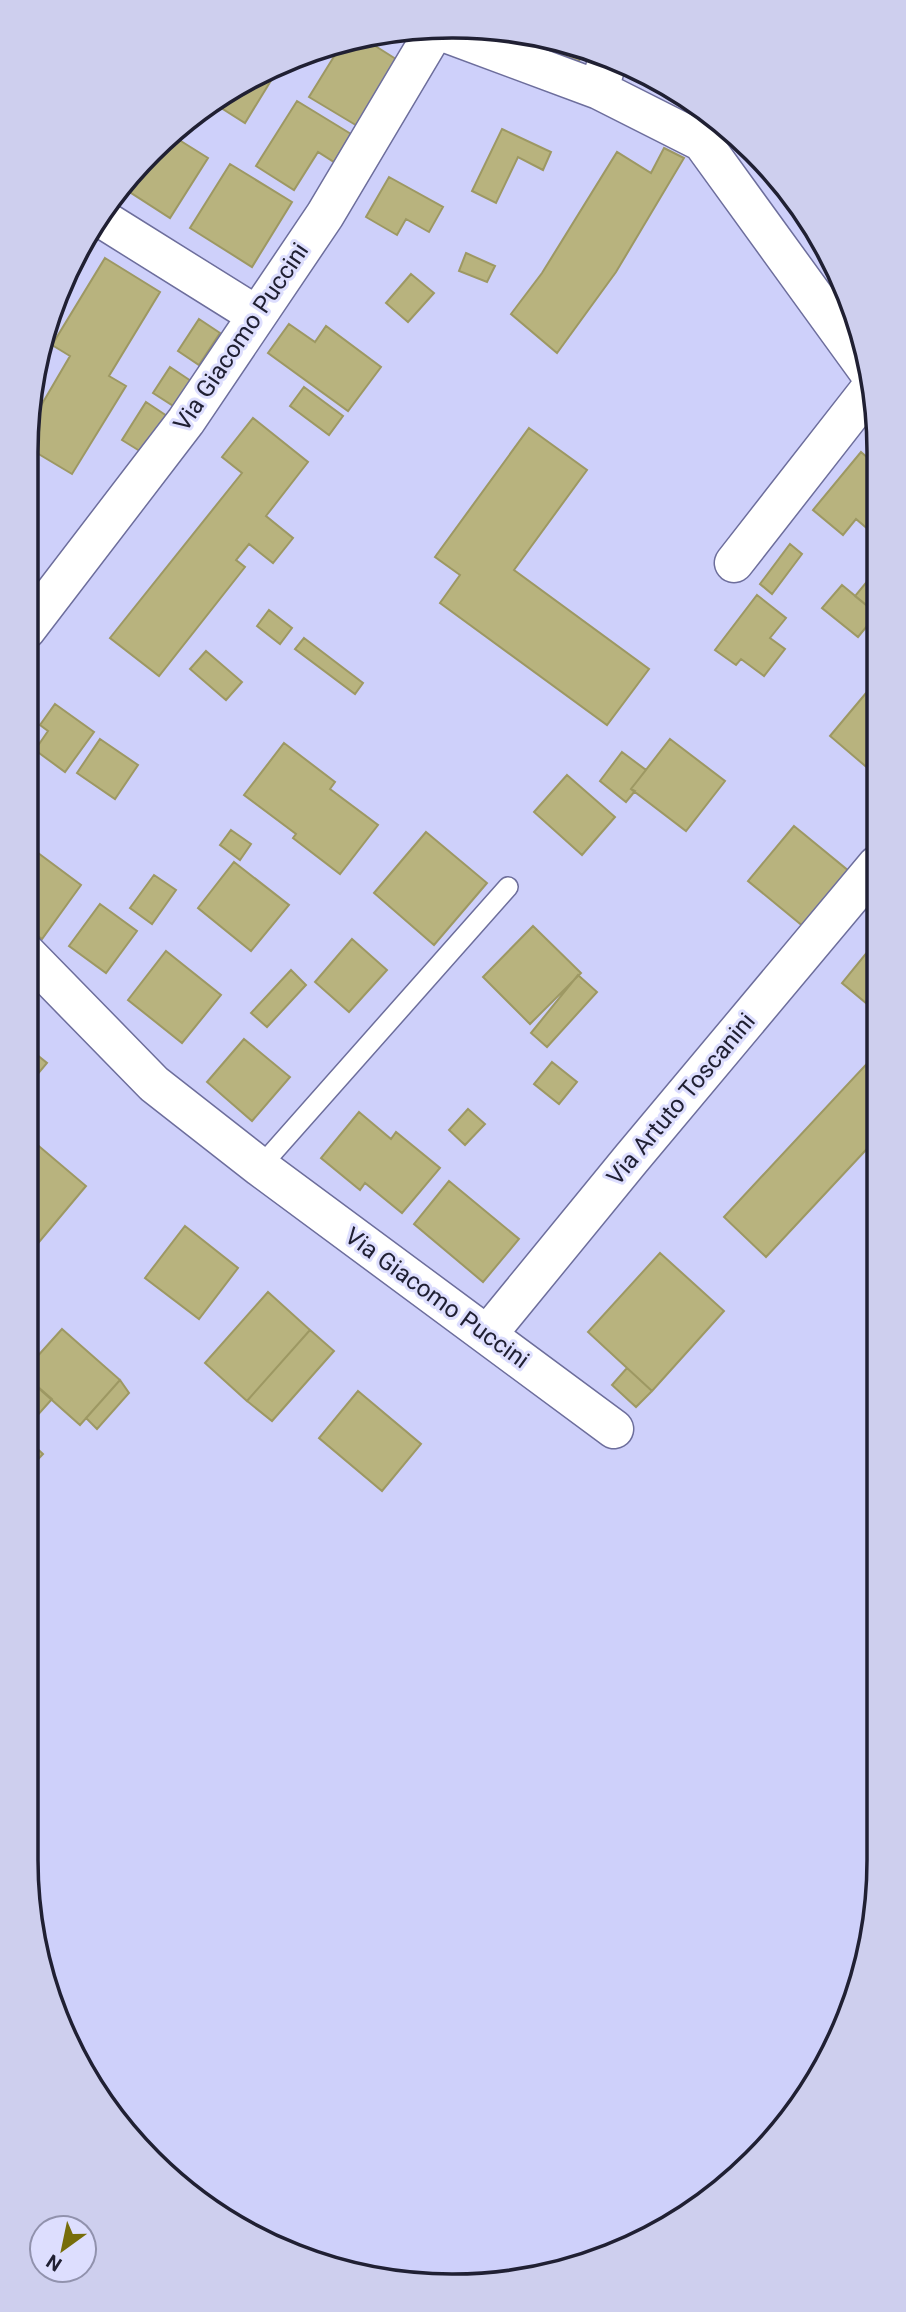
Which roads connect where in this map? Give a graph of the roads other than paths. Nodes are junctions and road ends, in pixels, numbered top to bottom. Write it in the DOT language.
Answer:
graph roads {
  1 [pos="427,39"];
  2 [pos="470,39"];
  3 [pos="604,74"];
  4 [pos="108,223"];
  5 [pos="256,315"];
  6 [pos="855,353"];
  7 [pos="864,397"];
  8 [pos="734,563"];
  9 [pos="38,614"];
  10 [pos="867,877"];
  11 [pos="508,887"];
  12 [pos="38,965"];
  13 [pos="260,1167"];
  14 [pos="487,1335"];
  15 [pos="614,1429"];
  1 -- 5 [label="street, Via Giacomo Puccini"];
  2 -- 3 [label="street"];
  3 -- 6 [label="street"];
  4 -- 5 [label="street"];
  5 -- 9 [label="street, Via Giacomo Puccini"];
  7 -- 8 [label="street"];
  10 -- 14 [label="street, Via Artuto Toscanini"];
  11 -- 13 [label="lane"];
  12 -- 13 [label="street, Via Giacomo Puccini"];
  13 -- 14 [label="street, Via Giacomo Puccini"];
  14 -- 15 [label="street, Via Giacomo Puccini"];
}
